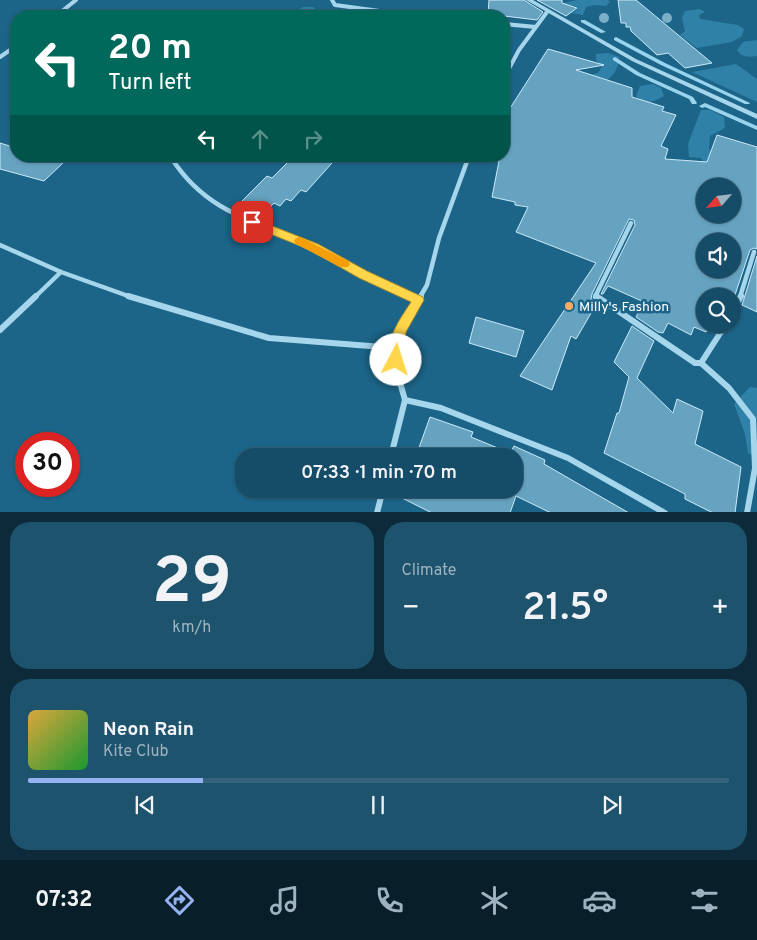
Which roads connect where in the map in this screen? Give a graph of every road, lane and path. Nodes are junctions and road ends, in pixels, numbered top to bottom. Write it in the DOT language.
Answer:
graph roads {
  1 [pos="76,0"];
  2 [pos="332,0"];
  3 [pos="529,0"];
  4 [pos="64,10"];
  5 [pos="372,10"];
  6 [pos="547,12"];
  7 [pos="510,25"];
  8 [pos="536,27"];
  9 [pos="510,68"];
  10 [pos="757,118"];
  11 [pos="174,162"];
  12 [pos="467,162"];
  13 [pos="631,223"];
  14 [pos="0,245"];
  15 [pos="754,252"];
  16 [pos="61,272"];
  17 [pos="741,294"];
  18 [pos="418,300"];
  19 [pos="0,330"];
  20 [pos="720,333"];
  21 [pos="395,348"];
  22 [pos="701,363"];
  23 [pos="405,400"];
  24 [pos="393,448"];
  25 [pos="381,498"];
  26 [pos="378,512"];
  27 [pos="665,512"];
  28 [pos="747,512"];
  1 -- 4 [label="street"];
  2 -- 5 [label="street"];
  3 -- 6 [label="street"];
  6 -- 8 [label="street"];
  6 -- 10 [label="street"];
  7 -- 8 [label="street"];
  8 -- 9 [label="street"];
  11 -- 18 [label="street"];
  12 -- 18 [label="street"];
  13 -- 22 [label="street"];
  14 -- 16 [label="street"];
  15 -- 17 [label="street"];
  16 -- 19 [label="street"];
  16 -- 21 [label="street"];
  18 -- 21 [label="street"];
  20 -- 22 [label="street"];
  21 -- 23 [label="street"];
  22 -- 28 [label="street"];
  23 -- 24 [label="street"];
  23 -- 27 [label="street"];
  25 -- 26 [label="street"];
}
